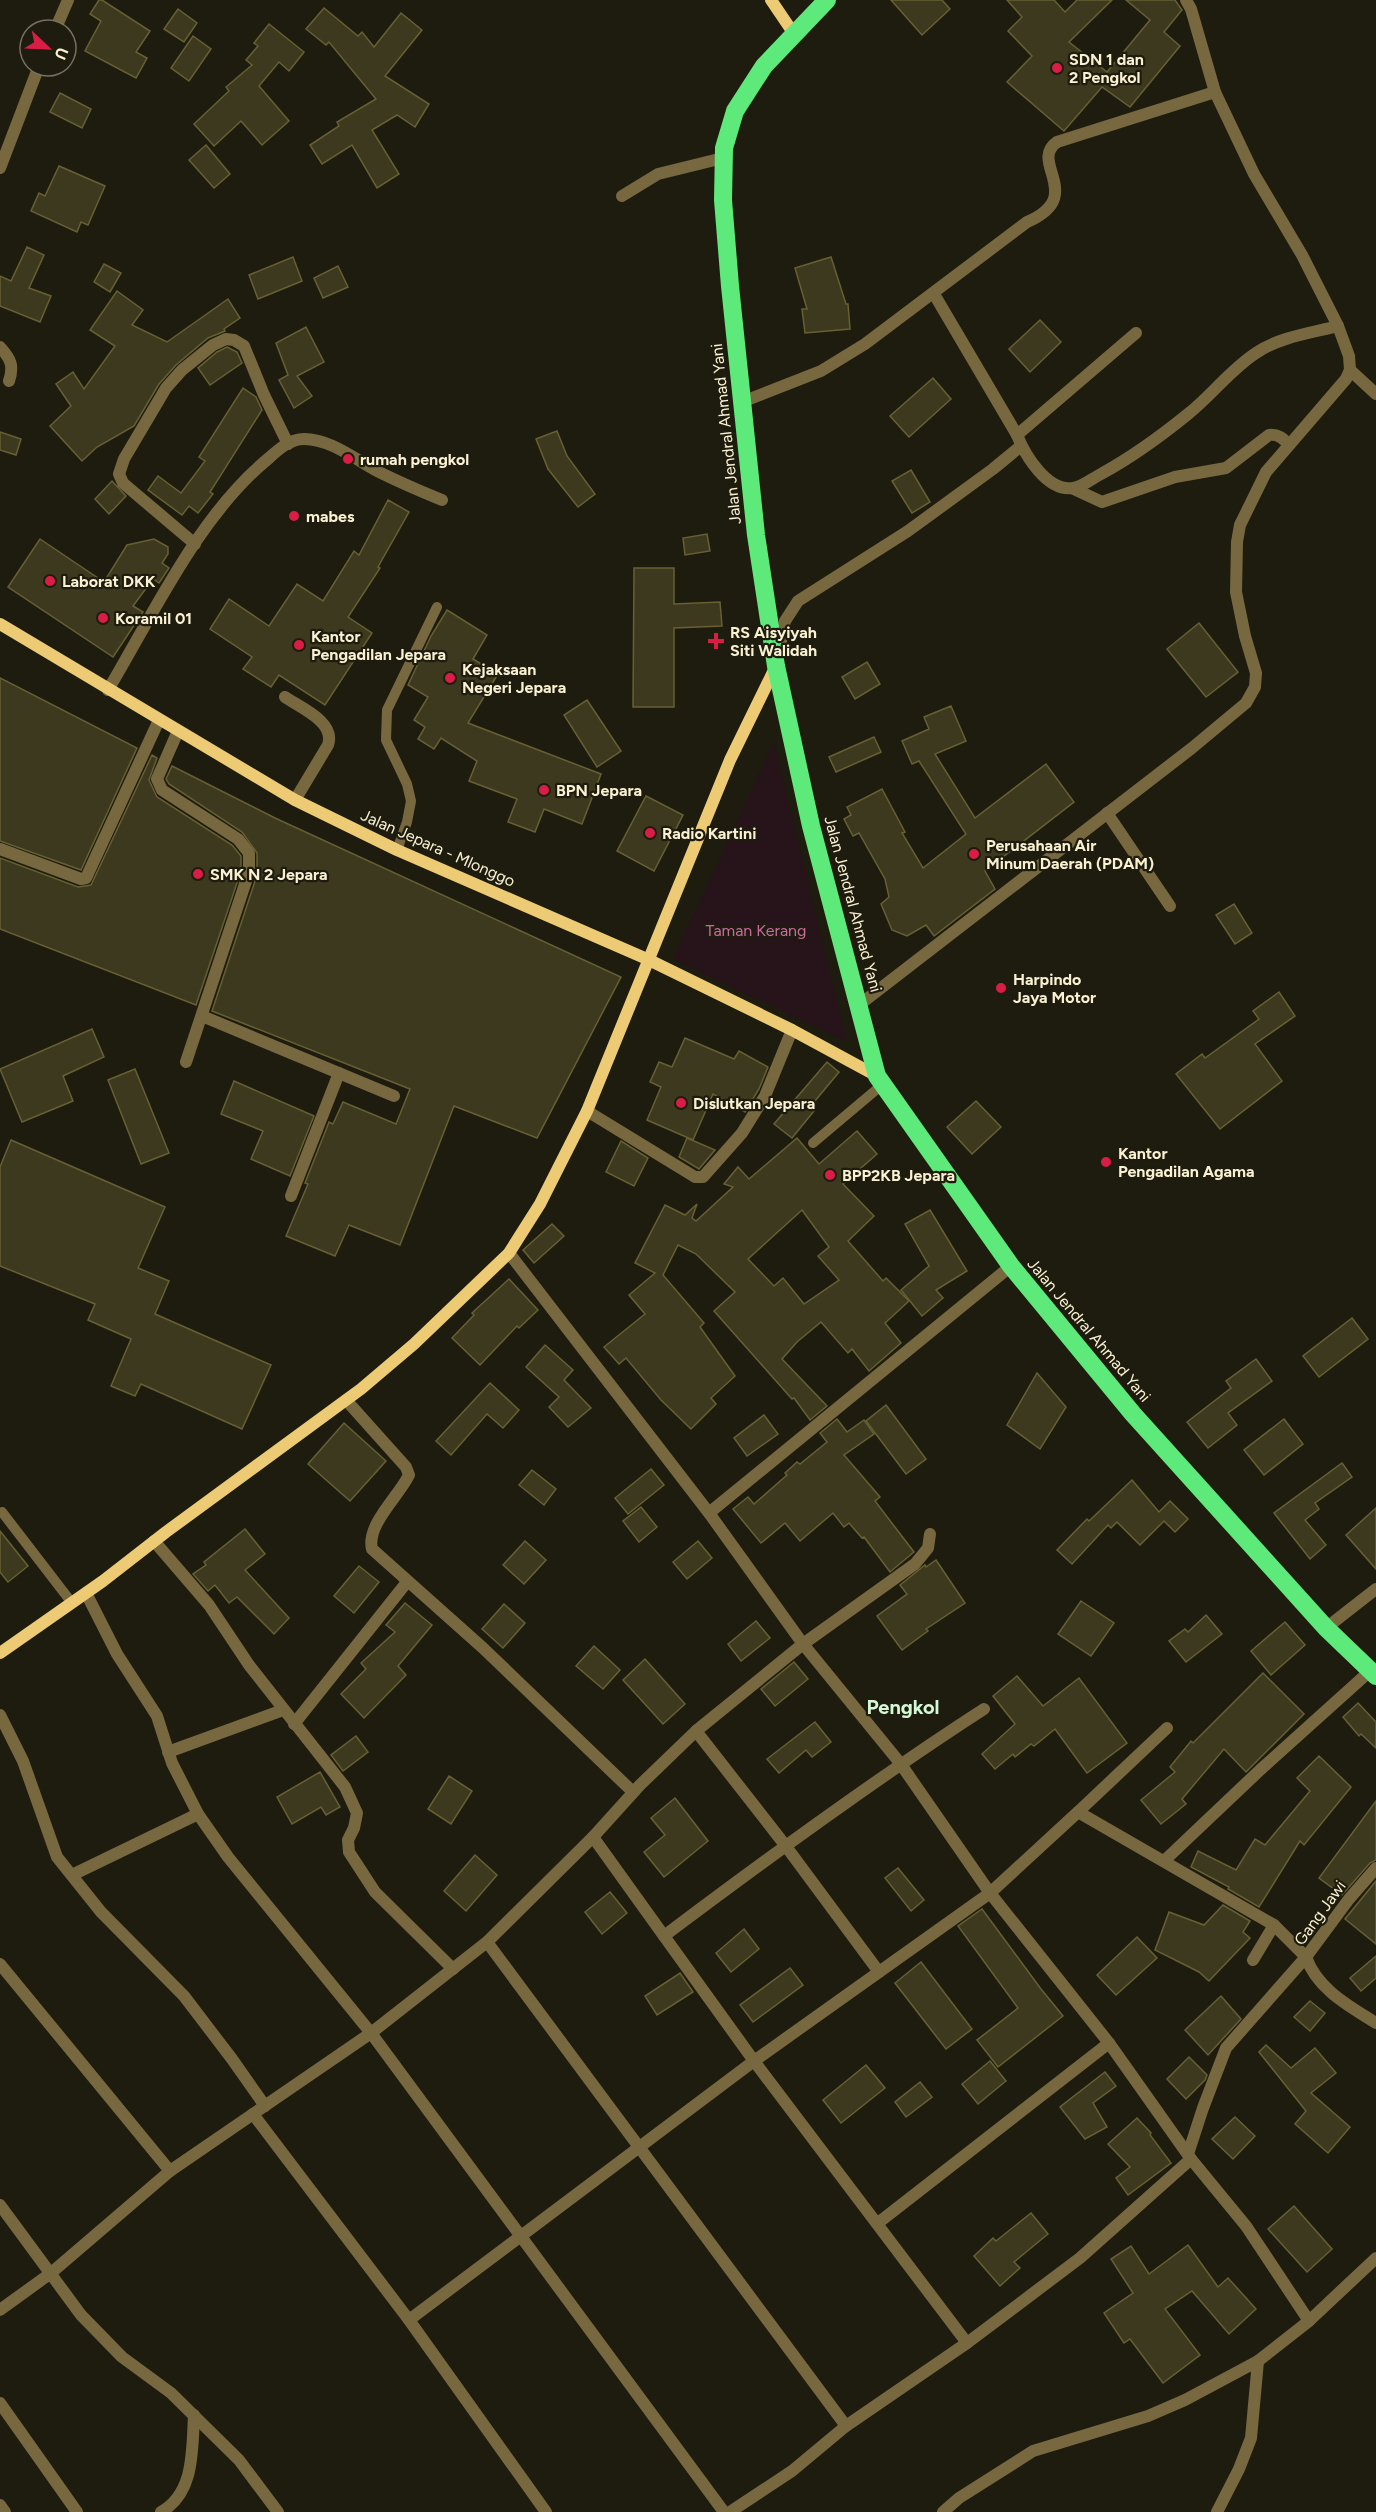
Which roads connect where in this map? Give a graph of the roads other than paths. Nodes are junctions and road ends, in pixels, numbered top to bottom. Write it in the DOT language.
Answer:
graph roads {
  1 [pos="68,0"];
  2 [pos="771,0"];
  3 [pos="827,0"];
  4 [pos="1186,0"];
  5 [pos="60,18"];
  6 [pos="794,34"];
  7 [pos="34,78"];
  8 [pos="1215,92"];
  9 [pos="723,158"];
  10 [pos="0,168"];
  11 [pos="622,196"];
  12 [pos="934,294"];
  13 [pos="1338,326"];
  14 [pos="1136,333"];
  15 [pos="0,347"];
  16 [pos="1350,370"];
  17 [pos="9,381"];
  18 [pos="1376,394"];
  19 [pos="742,402"];
  20 [pos="1019,440"];
  21 [pos="288,444"];
  22 [pos="1289,445"];
  23 [pos="1074,489"];
  24 [pos="442,500"];
  25 [pos="195,543"];
  26 [pos="437,607"];
  27 [pos="0,624"];
  28 [pos="776,666"];
  29 [pos="108,690"];
  30 [pos="285,697"];
  31 [pos="159,720"];
  32 [pos="178,731"];
  33 [pos="295,800"];
  34 [pos="1107,813"];
  35 [pos="0,849"];
  36 [pos="397,850"];
  37 [pos="1170,906"];
  38 [pos="648,958"];
  39 [pos="859,1005"];
  40 [pos="202,1016"];
  41 [pos="792,1030"];
  42 [pos="186,1062"];
  43 [pos="339,1073"];
  44 [pos="880,1080"];
  45 [pos="394,1096"];
  46 [pos="587,1111"];
  47 [pos="813,1143"];
  48 [pos="291,1196"];
  49 [pos="509,1253"];
  50 [pos="1011,1266"];
  51 [pos="346,1400"];
  52 [pos="2,1512"];
  53 [pos="709,1513"];
  54 [pos="930,1534"];
  55 [pos="154,1541"];
  56 [pos="407,1582"];
  57 [pos="1376,1589"];
  58 [pos="86,1593"];
  59 [pos="72,1603"];
  60 [pos="1326,1628"];
  61 [pos="803,1644"];
  62 [pos="0,1653"];
  63 [pos="1373,1674"];
  64 [pos="984,1709"];
  65 [pos="283,1710"];
  66 [pos="0,1715"];
  67 [pos="294,1724"];
  68 [pos="1167,1728"];
  69 [pos="696,1731"];
  70 [pos="168,1752"];
  71 [pos="900,1763"];
  72 [pos="633,1792"];
  73 [pos="1078,1812"];
  74 [pos="198,1814"];
  75 [pos="592,1838"];
  76 [pos="785,1845"];
  77 [pos="1164,1861"];
  78 [pos="1376,1868"];
  79 [pos="72,1875"];
  80 [pos="990,1893"];
  81 [pos="1274,1924"];
  82 [pos="663,1936"];
  83 [pos="487,1942"];
  84 [pos="1306,1957"];
  85 [pos="1253,1960"];
  86 [pos="0,1964"];
  87 [pos="453,1969"];
  88 [pos="879,1972"];
  89 [pos="1376,2023"];
  90 [pos="372,2033"];
  91 [pos="1109,2043"];
  92 [pos="754,2061"];
  93 [pos="265,2106"];
  94 [pos="253,2114"];
  95 [pos="637,2147"];
  96 [pos="1189,2156"];
  97 [pos="170,2171"];
  98 [pos="0,2205"];
  99 [pos="878,2223"];
  100 [pos="521,2235"];
  101 [pos="1376,2258"];
  102 [pos="51,2273"];
  103 [pos="0,2310"];
  104 [pos="410,2320"];
  105 [pos="1309,2321"];
  106 [pos="967,2343"];
  107 [pos="1258,2361"];
  108 [pos="0,2403"];
  109 [pos="194,2415"];
  110 [pos="846,2426"];
  111 [pos="0,2505"];
  112 [pos="1219,2511"];
  113 [pos="5,2512"];
  114 [pos="77,2512"];
  115 [pos="161,2512"];
  116 [pos="278,2512"];
  117 [pos="546,2512"];
  118 [pos="724,2512"];
  119 [pos="730,2512"];
  120 [pos="942,2512"];
  1 -- 5 [label="street"];
  2 -- 6 [label="street"];
  3 -- 6 [label="highway, Jalan Jendral Ahmad Yani"];
  4 -- 8 [label="street"];
  6 -- 9 [label="highway, Jalan Jendral Ahmad Yani"];
  7 -- 10 [label="street"];
  8 -- 12 [label="street"];
  8 -- 13 [label="street"];
  9 -- 11 [label="street"];
  9 -- 19 [label="highway, Jalan Jendral Ahmad Yani"];
  12 -- 19 [label="street"];
  12 -- 20 [label="street"];
  13 -- 16 [label="street"];
  13 -- 23 [label="street"];
  14 -- 20 [label="street"];
  15 -- 17 [label="street"];
  16 -- 18 [label="street"];
  16 -- 22 [label="street"];
  19 -- 28 [label="highway, Jalan Jendral Ahmad Yani"];
  20 -- 23 [label="street"];
  20 -- 28 [label="street"];
  21 -- 24 [label="street"];
  21 -- 25 [label="street"];
  21 -- 25 [label="street"];
  22 -- 23 [label="street"];
  22 -- 34 [label="street"];
  25 -- 29 [label="street"];
  26 -- 36 [label="lane"];
  27 -- 29 [label="street, Jalan Jepara - Mlonggo"];
  28 -- 38 [label="street"];
  28 -- 39 [label="highway, Jalan Jendral Ahmad Yani"];
  29 -- 31 [label="street, Jalan Jepara - Mlonggo"];
  30 -- 33 [label="street"];
  31 -- 32 [label="street, Jalan Jepara - Mlonggo"];
  31 -- 35 [label="street"];
  32 -- 33 [label="street, Jalan Jepara - Mlonggo"];
  32 -- 40 [label="street"];
  33 -- 36 [label="street, Jalan Jepara - Mlonggo"];
  34 -- 37 [label="street"];
  34 -- 39 [label="street"];
  36 -- 38 [label="street, Jalan Jepara - Mlonggo"];
  38 -- 41 [label="street, Jalan Jepara - Mlonggo"];
  38 -- 46 [label="street"];
  39 -- 44 [label="highway, Jalan Jendral Ahmad Yani"];
  40 -- 42 [label="street"];
  40 -- 43 [label="street"];
  41 -- 44 [label="street, Jalan Jepara - Mlonggo"];
  41 -- 46 [label="street"];
  43 -- 45 [label="street"];
  43 -- 48 [label="street"];
  44 -- 47 [label="lane"];
  44 -- 50 [label="highway, Jalan Jendral Ahmad Yani"];
  46 -- 49 [label="street"];
  49 -- 51 [label="street"];
  49 -- 53 [label="street"];
  50 -- 53 [label="street"];
  50 -- 60 [label="highway, Jalan Jendral Ahmad Yani"];
  51 -- 55 [label="street"];
  51 -- 56 [label="street"];
  52 -- 59 [label="lane"];
  53 -- 61 [label="street"];
  54 -- 61 [label="street"];
  55 -- 58 [label="street"];
  55 -- 65 [label="street"];
  56 -- 67 [label="street"];
  56 -- 72 [label="street"];
  57 -- 60 [label="street"];
  58 -- 59 [label="street"];
  58 -- 70 [label="street"];
  59 -- 62 [label="street"];
  60 -- 63 [label="highway, Jalan Jendral Ahmad Yani"];
  61 -- 69 [label="street"];
  61 -- 71 [label="street"];
  63 -- 77 [label="street"];
  64 -- 71 [label="street"];
  65 -- 67 [label="street"];
  65 -- 70 [label="street"];
  66 -- 79 [label="street"];
  67 -- 87 [label="street"];
  68 -- 73 [label="street"];
  69 -- 72 [label="street"];
  69 -- 76 [label="street"];
  70 -- 74 [label="street"];
  71 -- 76 [label="street"];
  71 -- 80 [label="street"];
  72 -- 75 [label="street"];
  73 -- 77 [label="street"];
  73 -- 80 [label="street"];
  74 -- 79 [label="street"];
  74 -- 90 [label="street"];
  75 -- 82 [label="street"];
  75 -- 83 [label="street"];
  76 -- 82 [label="street"];
  76 -- 88 [label="street"];
  77 -- 81 [label="street"];
  78 -- 84 [label="street, Gang Jawi"];
  79 -- 93 [label="street"];
  80 -- 88 [label="street"];
  80 -- 91 [label="street"];
  81 -- 84 [label="street"];
  81 -- 85 [label="street"];
  82 -- 92 [label="street"];
  83 -- 87 [label="street"];
  83 -- 95 [label="street"];
  84 -- 89 [label="street, Gang Jawi"];
  84 -- 96 [label="street"];
  86 -- 97 [label="street"];
  87 -- 90 [label="street"];
  88 -- 92 [label="street"];
  90 -- 93 [label="street"];
  90 -- 100 [label="street"];
  91 -- 96 [label="street"];
  91 -- 99 [label="street"];
  92 -- 95 [label="street"];
  92 -- 99 [label="street"];
  93 -- 94 [label="street"];
  94 -- 97 [label="street"];
  94 -- 104 [label="street"];
  95 -- 100 [label="street"];
  95 -- 110 [label="street"];
  96 -- 105 [label="street"];
  96 -- 106 [label="street"];
  97 -- 102 [label="street"];
  98 -- 102 [label="street"];
  99 -- 106 [label="street"];
  100 -- 104 [label="street"];
  100 -- 118 [label="street"];
  101 -- 105 [label="street"];
  102 -- 103 [label="street"];
  102 -- 109 [label="street"];
  104 -- 117 [label="street"];
  105 -- 107 [label="street"];
  106 -- 110 [label="street"];
  107 -- 112 [label="street"];
  107 -- 120 [label="street"];
  108 -- 114 [label="street"];
  109 -- 115 [label="street"];
  109 -- 116 [label="street"];
  110 -- 119 [label="street"];
  111 -- 113 [label="street"];
}
